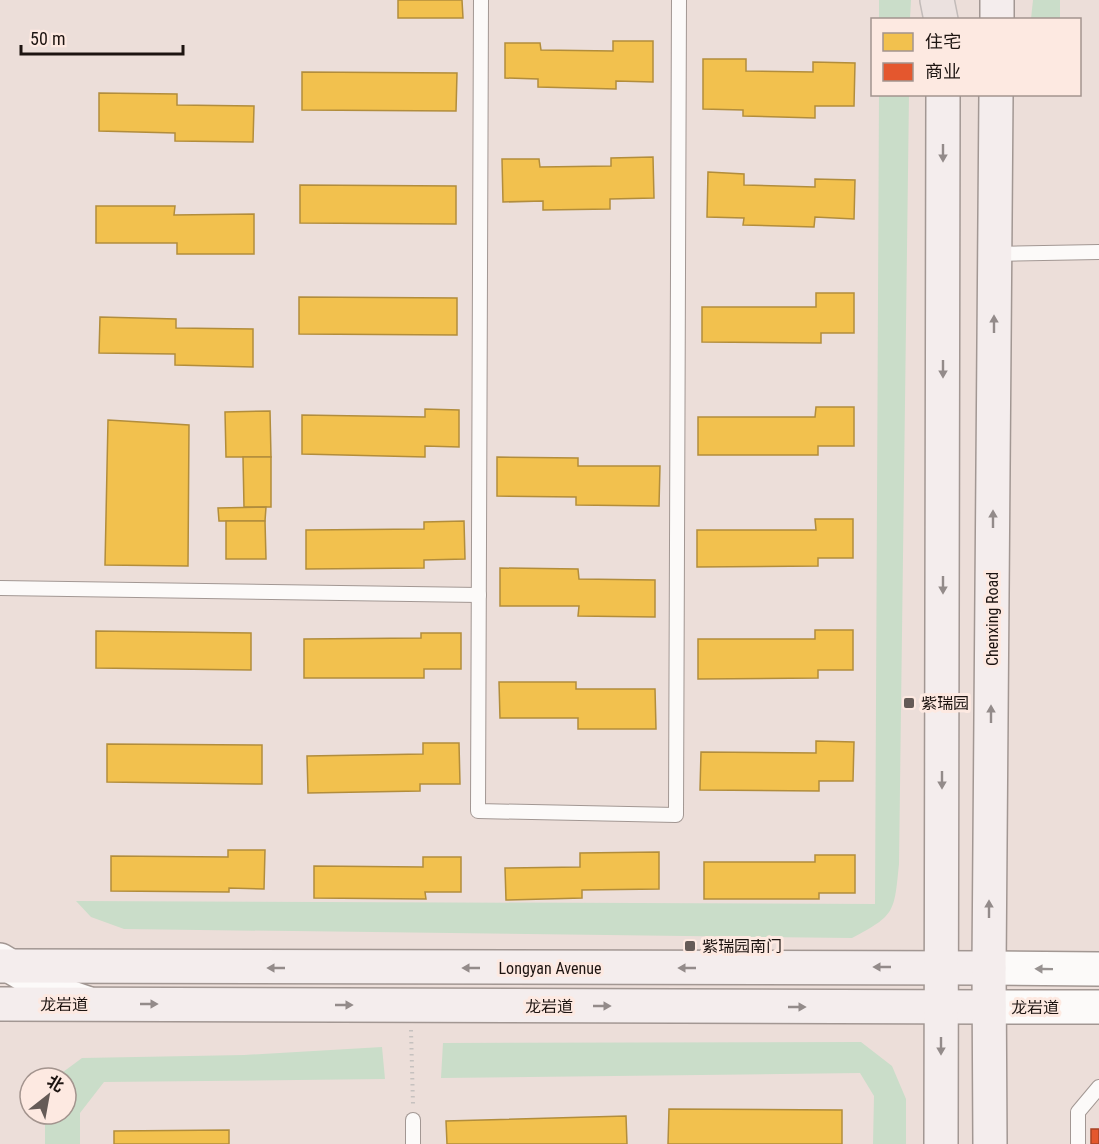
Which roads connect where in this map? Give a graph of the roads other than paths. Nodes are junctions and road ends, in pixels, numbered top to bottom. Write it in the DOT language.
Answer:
graph roads {
  1 [pos="481,0"];
  2 [pos="679,0"];
  3 [pos="937,0"];
  4 [pos="944,0"];
  5 [pos="997,0"];
  6 [pos="942,18"];
  7 [pos="942,18"];
  8 [pos="997,18"];
  9 [pos="943,96"];
  10 [pos="996,96"];
  11 [pos="1099,252"];
  12 [pos="995,254"];
  13 [pos="0,588"];
  14 [pos="479,595"];
  15 [pos="3,964"];
  16 [pos="941,967"];
  17 [pos="989,968"];
  18 [pos="1099,969"];
  19 [pos="0,1004"];
  20 [pos="90,1004"];
  21 [pos="941,1007"];
  22 [pos="989,1007"];
  23 [pos="1099,1007"];
  24 [pos="1099,1087"];
  25 [pos="413,1120"];
  26 [pos="413,1144"];
  27 [pos="941,1144"];
  28 [pos="990,1144"];
  29 [pos="1078,1144"];
  1 -- 14 [label="lane"];
  2 -- 14 [label="lane"];
  3 -- 6 [label="main road"];
  4 -- 7 [label="main road"];
  5 -- 8 [label="main road"];
  9 -- 16 [label="main road, one-way"];
  10 -- 12 [label="main road, Chenxing Road"];
  11 -- 12 [label="lane"];
  17 -- 12 [label="main road, Chenxing Road, one-way"];
  13 -- 14 [label="lane"];
  16 -- 15 [label="main road, Longyan Avenue, one-way"];
  15 -- 20 [label="street"];
  16 -- 17 [label="main road, Longyan Avenue"];
  16 -- 21 [label="main road"];
  18 -- 17 [label="street, Longyan Avenue, one-way"];
  17 -- 22 [label="main road, Chenxing Road"];
  19 -- 20 [label="main road, 龙岩道"];
  20 -- 21 [label="main road, 龙岩道, one-way"];
  21 -- 22 [label="main road, 龙岩道"];
  21 -- 27 [label="main road, one-way"];
  22 -- 23 [label="street, 龙岩道"];
  22 -- 28 [label="main road, Chenxing Road"];
  24 -- 29 [label="lane"];
  25 -- 26 [label="lane"];
}
